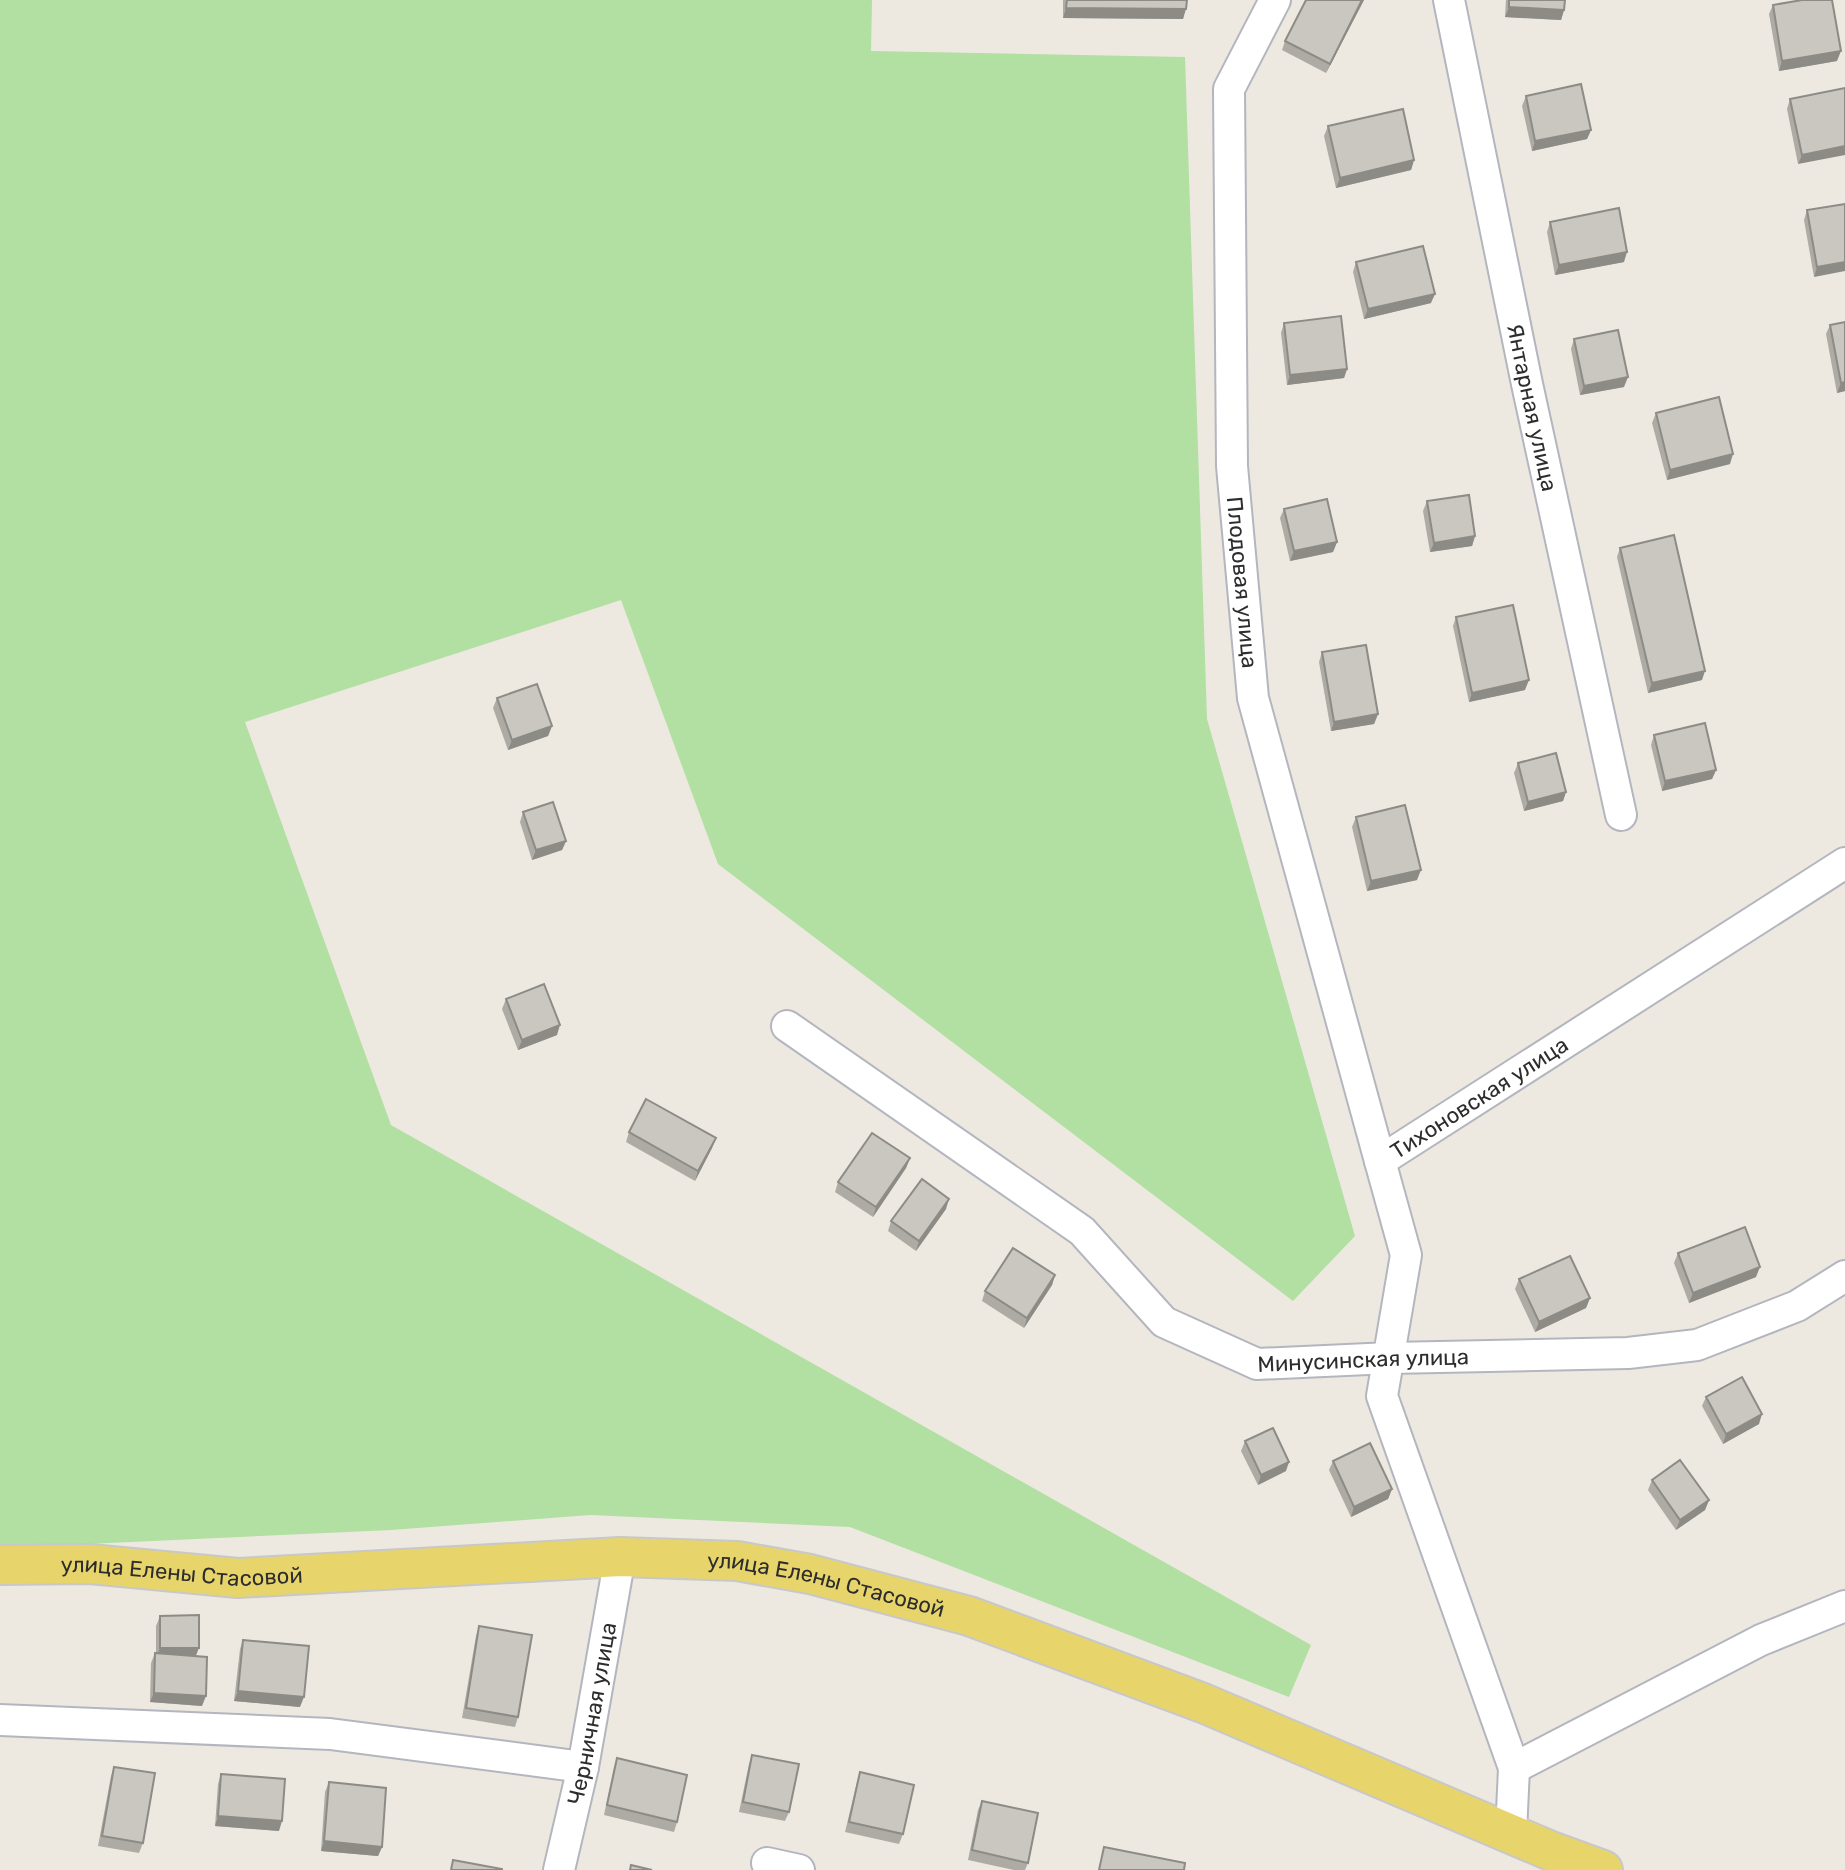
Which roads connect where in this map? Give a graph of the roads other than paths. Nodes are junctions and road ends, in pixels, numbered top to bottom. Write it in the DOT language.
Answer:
graph roads {
  1 [pos="1275,0"];
  2 [pos="1449,0"];
  3 [pos="1621,815"];
  4 [pos="1845,863"];
  5 [pos="787,1026"];
  6 [pos="1380,1161"];
  7 [pos="1845,1276"];
  8 [pos="1390,1358"];
  9 [pos="620,1557"];
  10 [pos="0,1565"];
  11 [pos="1845,1606"];
  12 [pos="0,1720"];
  13 [pos="583,1767"];
  14 [pos="1514,1768"];
  15 [pos="1511,1833"];
  16 [pos="1551,1861"];
  17 [pos="767,1863"];
  18 [pos="559,1870"];
  19 [pos="799,1870"];
  20 [pos="1603,1870"];
  1 -- 6 [label="street, Плодовая улица"];
  2 -- 3 [label="street, Янтарная улица"];
  4 -- 6 [label="street, Тихоновская улица"];
  5 -- 8 [label="street, Минусинская улица"];
  6 -- 8 [label="street, Тихоновская улица"];
  7 -- 8 [label="street, Минусинская улица"];
  8 -- 14 [label="street, Тихоновская улица"];
  9 -- 10 [label="main road, улица Елены Стасовой"];
  9 -- 13 [label="street, Черничная улица"];
  9 -- 15 [label="main road, улица Елены Стасовой"];
  11 -- 14 [label="street"];
  12 -- 13 [label="street"];
  13 -- 18 [label="street, Черничная улица"];
  14 -- 15 [label="street, Тихоновская улица"];
  15 -- 16 [label="main road, улица Елены Стасовой"];
  16 -- 20 [label="main road, улица Елены Стасовой"];
  17 -- 19 [label="street"];
}
